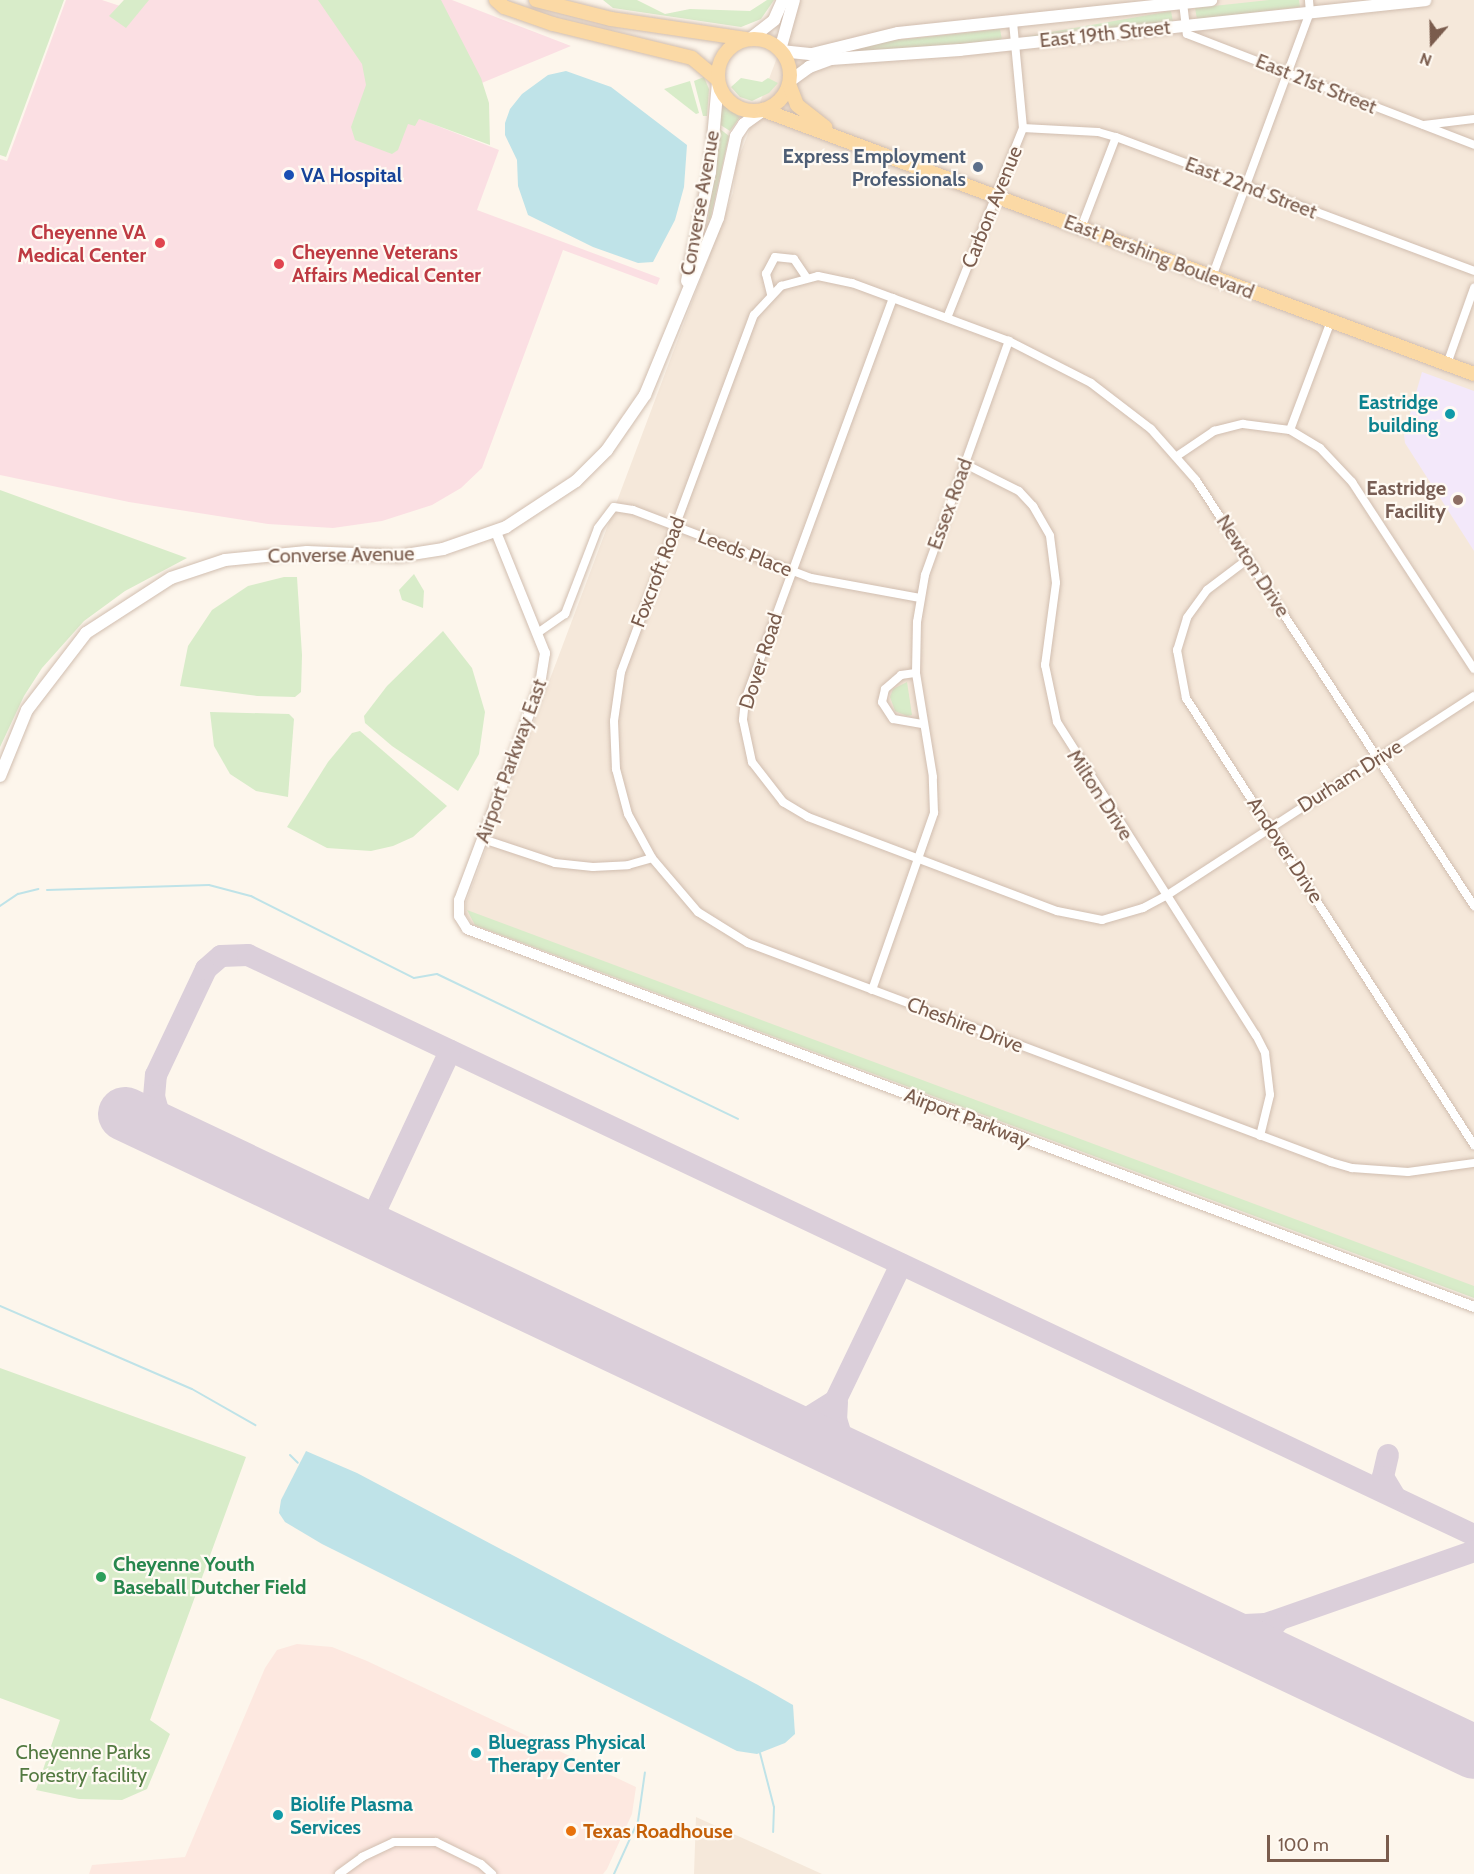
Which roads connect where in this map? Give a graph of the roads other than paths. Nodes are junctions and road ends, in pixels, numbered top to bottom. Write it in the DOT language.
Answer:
graph roads {
  1 [pos="496,0"];
  2 [pos="536,0"];
  3 [pos="783,0"];
  4 [pos="794,0"];
  5 [pos="1210,0"];
  6 [pos="1425,0"];
  7 [pos="1183,3"];
  8 [pos="1310,6"];
  9 [pos="1013,22"];
  10 [pos="1186,25"];
  11 [pos="749,39"];
  12 [pos="1015,44"];
  13 [pos="780,50"];
  14 [pos="1287,73"];
  15 [pos="717,80"];
  16 [pos="789,83"];
  17 [pos="762,111"];
  18 [pos="1474,119"];
  19 [pos="1420,126"];
  20 [pos="1023,128"];
  21 [pos="1116,137"];
  22 [pos="844,139"];
  23 [pos="1474,145"];
  24 [pos="1246,186"];
  25 [pos="994,195"];
  26 [pos="1081,228"];
  27 [pos="1474,271"];
  28 [pos="1212,277"];
  29 [pos="807,278"];
  30 [pos="686,288"];
  31 [pos="1474,288"];
  32 [pos="771,294"];
  33 [pos="893,298"];
  34 [pos="947,318"];
  35 [pos="1331,321"];
  36 [pos="1009,341"];
  37 [pos="1447,364"];
  38 [pos="1474,374"];
  39 [pos="1290,430"];
  40 [pos="1177,456"];
  41 [pos="964,464"];
  42 [pos="675,527"];
  43 [pos="496,532"];
  44 [pos="1248,559"];
  45 [pos="792,571"];
  46 [pos="920,598"];
  47 [pos="539,632"];
  48 [pos="1474,669"];
  49 [pos="916,673"];
  50 [pos="1474,696"];
  51 [pos="922,724"];
  52 [pos="1378,759"];
  53 [pos="0,776"];
  54 [pos="1270,826"];
  55 [pos="483,839"];
  56 [pos="652,858"];
  57 [pos="920,860"];
  58 [pos="1166,896"];
  59 [pos="1474,906"];
  60 [pos="462,923"];
  61 [pos="872,990"];
  62 [pos="1260,1136"];
  63 [pos="1474,1145"];
  64 [pos="1474,1164"];
  65 [pos="1474,1307"];
  66 [pos="339,1874"];
  67 [pos="492,1874"];
  1 -- 15 [label="main road, East Pershing Boulevard"];
  2 -- 11 [label="main road"];
  3 -- 11 [label="main road"];
  4 -- 13 [label="main road"];
  5 -- 7 [label="main road, East 19th Street"];
  6 -- 8 [label="main road, East 19th Street"];
  7 -- 9 [label="main road, East 19th Street"];
  7 -- 10 [label="street"];
  8 -- 10 [label="main road, East 19th Street"];
  8 -- 14 [label="street"];
  9 -- 12 [label="street, Carbon Avenue"];
  9 -- 13 [label="main road, East 19th Street"];
  10 -- 12 [label="main road, East 19th Street"];
  10 -- 14 [label="street, East 21st Street"];
  11 -- 13 [label="main road"];
  11 -- 15 [label="main road"];
  12 -- 16 [label="main road, East 19th Street"];
  12 -- 20 [label="street, Carbon Avenue"];
  13 -- 16 [label="main road, East Pershing Boulevard"];
  14 -- 19 [label="street, East 21st Street"];
  14 -- 24 [label="street"];
  15 -- 17 [label="main road, East Pershing Boulevard"];
  15 -- 30 [label="main road, Converse Avenue"];
  16 -- 17 [label="main road"];
  16 -- 22 [label="main road, East Pershing Boulevard"];
  17 -- 22 [label="main road, East Pershing Boulevard"];
  17 -- 30 [label="main road, Converse Avenue"];
  18 -- 19 [label="street"];
  19 -- 23 [label="street, East 21st Street"];
  20 -- 21 [label="street, East 22nd Street"];
  20 -- 25 [label="street, Carbon Avenue"];
  21 -- 24 [label="street, East 22nd Street"];
  21 -- 26 [label="street"];
  22 -- 25 [label="main road, East Pershing Boulevard"];
  24 -- 27 [label="street, East 22nd Street"];
  24 -- 28 [label="street"];
  25 -- 26 [label="main road, East Pershing Boulevard"];
  25 -- 34 [label="street, Carbon Avenue"];
  26 -- 28 [label="main road, East Pershing Boulevard"];
  28 -- 35 [label="main road, East Pershing Boulevard"];
  29 -- 32 [label="street"];
  29 -- 32 [label="street"];
  29 -- 33 [label="street"];
  30 -- 43 [label="main road, Converse Avenue"];
  31 -- 37 [label="street"];
  32 -- 42 [label="street, Foxcroft Road"];
  33 -- 34 [label="street"];
  33 -- 45 [label="street, Dover Road"];
  34 -- 36 [label="street, Newton Drive"];
  35 -- 37 [label="main road, East Pershing Boulevard"];
  35 -- 39 [label="street"];
  36 -- 40 [label="street, Newton Drive"];
  36 -- 41 [label="street, Essex Road"];
  37 -- 38 [label="main road, East Pershing Boulevard"];
  39 -- 40 [label="street"];
  39 -- 48 [label="street"];
  40 -- 44 [label="street, Newton Drive"];
  41 -- 46 [label="street, Essex Road"];
  41 -- 58 [label="street, Milton Drive"];
  42 -- 45 [label="street, Leeds Place"];
  42 -- 47 [label="street, Leeds Place"];
  42 -- 56 [label="street, Foxcroft Road"];
  43 -- 47 [label="street, Airport Parkway East"];
  43 -- 53 [label="main road, Converse Avenue"];
  44 -- 52 [label="street, Newton Drive"];
  44 -- 54 [label="street, Andover Drive"];
  45 -- 46 [label="street, Leeds Place"];
  45 -- 57 [label="street, Dover Road"];
  46 -- 49 [label="street, Essex Road"];
  47 -- 55 [label="street, Airport Parkway East"];
  49 -- 51 [label="street, Essex Road"];
  49 -- 51 [label="street"];
  50 -- 52 [label="street, Durham Drive"];
  51 -- 57 [label="street, Essex Road"];
  52 -- 54 [label="street, Durham Drive"];
  52 -- 59 [label="street, Newton Drive"];
  54 -- 58 [label="street, Durham Drive"];
  54 -- 63 [label="street, Andover Drive"];
  55 -- 56 [label="street"];
  55 -- 60 [label="street, Airport Parkway East"];
  56 -- 61 [label="street, Cheshire Drive"];
  57 -- 58 [label="street, Dover Road"];
  57 -- 61 [label="street, Essex Road"];
  58 -- 62 [label="street, Milton Drive"];
  60 -- 65 [label="street, Airport Parkway"];
  61 -- 62 [label="street, Cheshire Drive"];
  62 -- 64 [label="street, Cheshire Drive"];
  66 -- 67 [label="street"];
}
